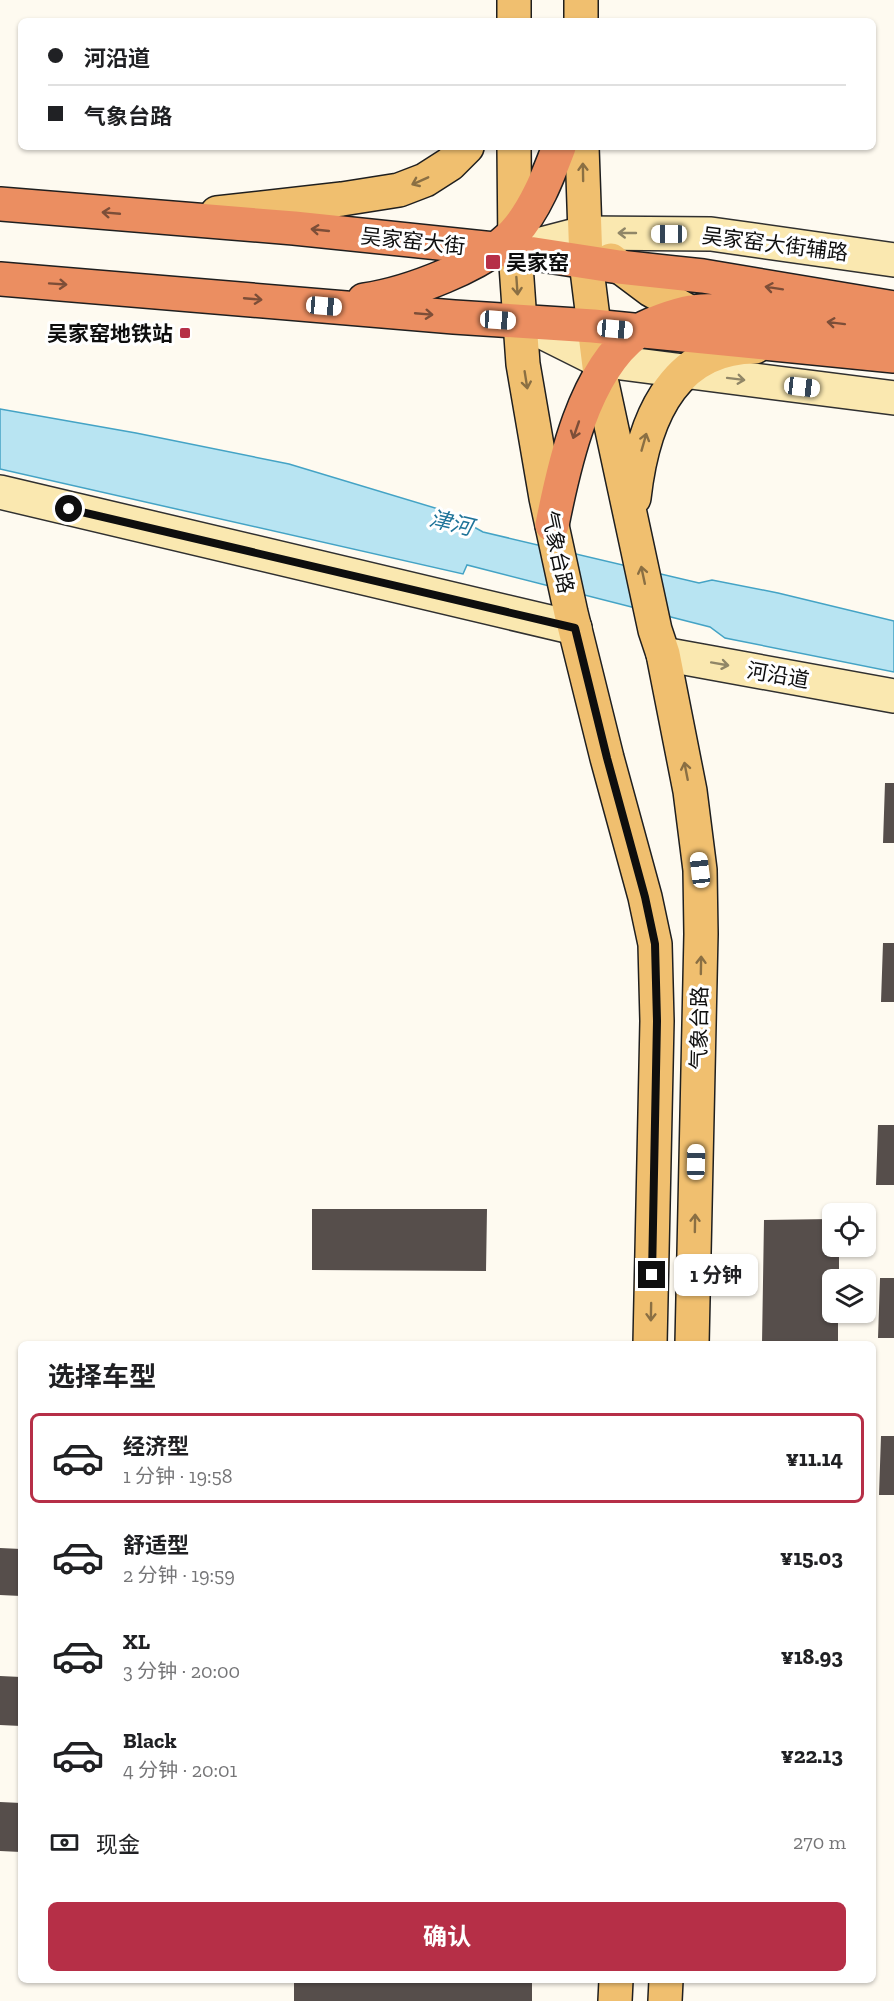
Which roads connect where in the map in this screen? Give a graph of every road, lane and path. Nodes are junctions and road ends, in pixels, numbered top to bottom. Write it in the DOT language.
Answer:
graph roads {
  1 [pos="514,0"];
  2 [pos="581,0"];
  3 [pos="514,18"];
  4 [pos="581,18"];
  5 [pos="464,150"];
  6 [pos="514,150"];
  7 [pos="582,150"];
  8 [pos="551,154"];
  9 [pos="0,204"];
  10 [pos="169,218"];
  11 [pos="508,244"];
  12 [pos="585,247"];
  13 [pos="894,260"];
  14 [pos="620,267"];
  15 [pos="0,279"];
  16 [pos="324,306"];
  17 [pos="894,308"];
  18 [pos="690,312"];
  19 [pos="520,321"];
  20 [pos="593,326"];
  21 [pos="894,328"];
  22 [pos="638,331"];
  23 [pos="800,348"];
  24 [pos="894,356"];
  25 [pos="602,365"];
  26 [pos="686,373"];
  27 [pos="894,398"];
  28 [pos="0,492"];
  29 [pos="632,520"];
  30 [pos="552,525"];
  31 [pos="573,621"];
  32 [pos="659,642"];
  33 [pos="894,696"];
  34 [pos="650,1341"];
  35 [pos="692,1341"];
  36 [pos="616,1983"];
  37 [pos="666,1983"];
  38 [pos="615,2001"];
  39 [pos="665,2001"];
  1 -- 3 [label="main road"];
  2 -- 4 [label="main road"];
  5 -- 10 [label="main road, one-way"];
  6 -- 11 [label="main road, 气象台路"];
  12 -- 7 [label="main road, 气象台路, one-way"];
  8 -- 11 [label="highway"];
  8 -- 12 [label="main road"];
  10 -- 9 [label="highway, 吴家窑大街, one-way"];
  11 -- 10 [label="highway, 吴家窑大街, one-way"];
  11 -- 12 [label="highway, 吴家窑大街"];
  11 -- 16 [label="highway"];
  11 -- 19 [label="main road, 气象台路, one-way"];
  13 -- 12 [label="street, 吴家窑大街辅路, one-way"];
  12 -- 14 [label="highway, 吴家窑大街"];
  12 -- 20 [label="main road, 气象台路"];
  17 -- 14 [label="highway, 吴家窑大街, one-way"];
  14 -- 18 [label="main road"];
  15 -- 16 [label="highway, one-way"];
  16 -- 19 [label="highway, one-way"];
  21 -- 18 [label="highway, one-way"];
  18 -- 22 [label="highway"];
  18 -- 23 [label="main road"];
  19 -- 20 [label="highway"];
  19 -- 25 [label="street"];
  19 -- 30 [label="main road, 气象台路, one-way"];
  20 -- 22 [label="highway"];
  20 -- 25 [label="main road, 气象台路"];
  22 -- 23 [label="highway"];
  22 -- 25 [label="highway"];
  23 -- 24 [label="highway"];
  23 -- 26 [label="main road"];
  25 -- 26 [label="street"];
  25 -- 29 [label="main road, 气象台路"];
  25 -- 30 [label="highway, one-way"];
  26 -- 27 [label="street, one-way"];
  29 -- 26 [label="main road, one-way"];
  28 -- 31 [label="street"];
  32 -- 29 [label="main road, 气象台路, one-way"];
  30 -- 31 [label="main road, 气象台路"];
  31 -- 34 [label="main road, 气象台路, one-way"];
  32 -- 33 [label="street, 河沿道, one-way"];
  35 -- 32 [label="main road, 气象台路, one-way"];
  36 -- 38 [label="main road"];
  37 -- 39 [label="main road"];
}
